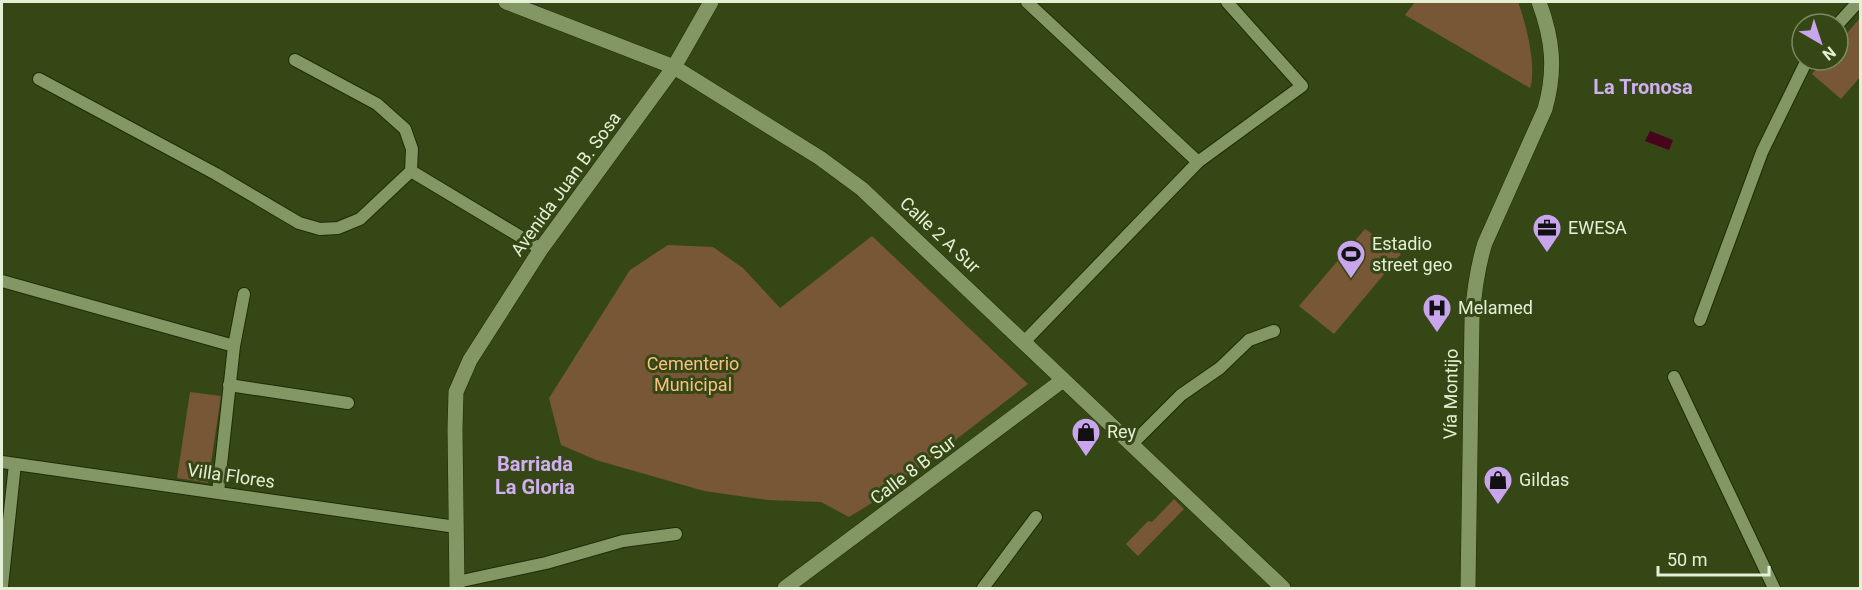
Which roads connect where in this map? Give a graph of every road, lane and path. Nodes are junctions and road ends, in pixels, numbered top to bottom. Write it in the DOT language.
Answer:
graph roads {
  1 [pos="506,2"];
  2 [pos="711,2"];
  3 [pos="1027,2"];
  4 [pos="1227,2"];
  5 [pos="1539,2"];
  6 [pos="295,60"];
  7 [pos="675,67"];
  8 [pos="1801,72"];
  9 [pos="39,79"];
  10 [pos="1198,162"];
  11 [pos="411,171"];
  12 [pos="541,249"];
  13 [pos="2,281"];
  14 [pos="244,294"];
  15 [pos="1700,320"];
  16 [pos="1274,331"];
  17 [pos="1024,342"];
  18 [pos="234,346"];
  19 [pos="1674,377"];
  20 [pos="1063,380"];
  21 [pos="230,385"];
  22 [pos="348,403"];
  23 [pos="1131,445"];
  24 [pos="2,462"];
  25 [pos="15,464"];
  26 [pos="218,492"];
  27 [pos="1036,517"];
  28 [pos="456,527"];
  29 [pos="676,534"];
  30 [pos="457,585"];
  31 [pos="2,586"];
  32 [pos="785,588"];
  33 [pos="983,588"];
  34 [pos="1283,588"];
  35 [pos="1468,588"];
  36 [pos="1774,588"];
  1 -- 7 [label="main road, Calle 2 A Sur"];
  2 -- 7 [label="main road, Avenida Juan B. Sosa"];
  3 -- 10 [label="street"];
  4 -- 10 [label="street"];
  5 -- 35 [label="main road, Vía Montijo"];
  6 -- 11 [label="street"];
  7 -- 12 [label="main road, Avenida Juan B. Sosa"];
  7 -- 17 [label="main road, Calle 2 A Sur"];
  8 -- 15 [label="street"];
  9 -- 11 [label="street"];
  10 -- 17 [label="street"];
  11 -- 12 [label="street"];
  12 -- 28 [label="main road, Avenida Juan B. Sosa"];
  13 -- 18 [label="street"];
  14 -- 18 [label="street"];
  16 -- 23 [label="street"];
  17 -- 20 [label="main road, Calle 2 A Sur"];
  18 -- 21 [label="street"];
  19 -- 36 [label="street"];
  20 -- 23 [label="main road, Calle 2 A Sur"];
  20 -- 32 [label="main road, Calle 8 B Sur"];
  21 -- 22 [label="street"];
  21 -- 26 [label="street"];
  23 -- 34 [label="main road, Calle 2 A Sur"];
  24 -- 25 [label="street, Villa Flores"];
  25 -- 26 [label="street, Villa Flores"];
  25 -- 31 [label="street"];
  26 -- 28 [label="street, Villa Flores"];
  27 -- 33 [label="street"];
  28 -- 30 [label="main road"];
  29 -- 30 [label="street"];
}
